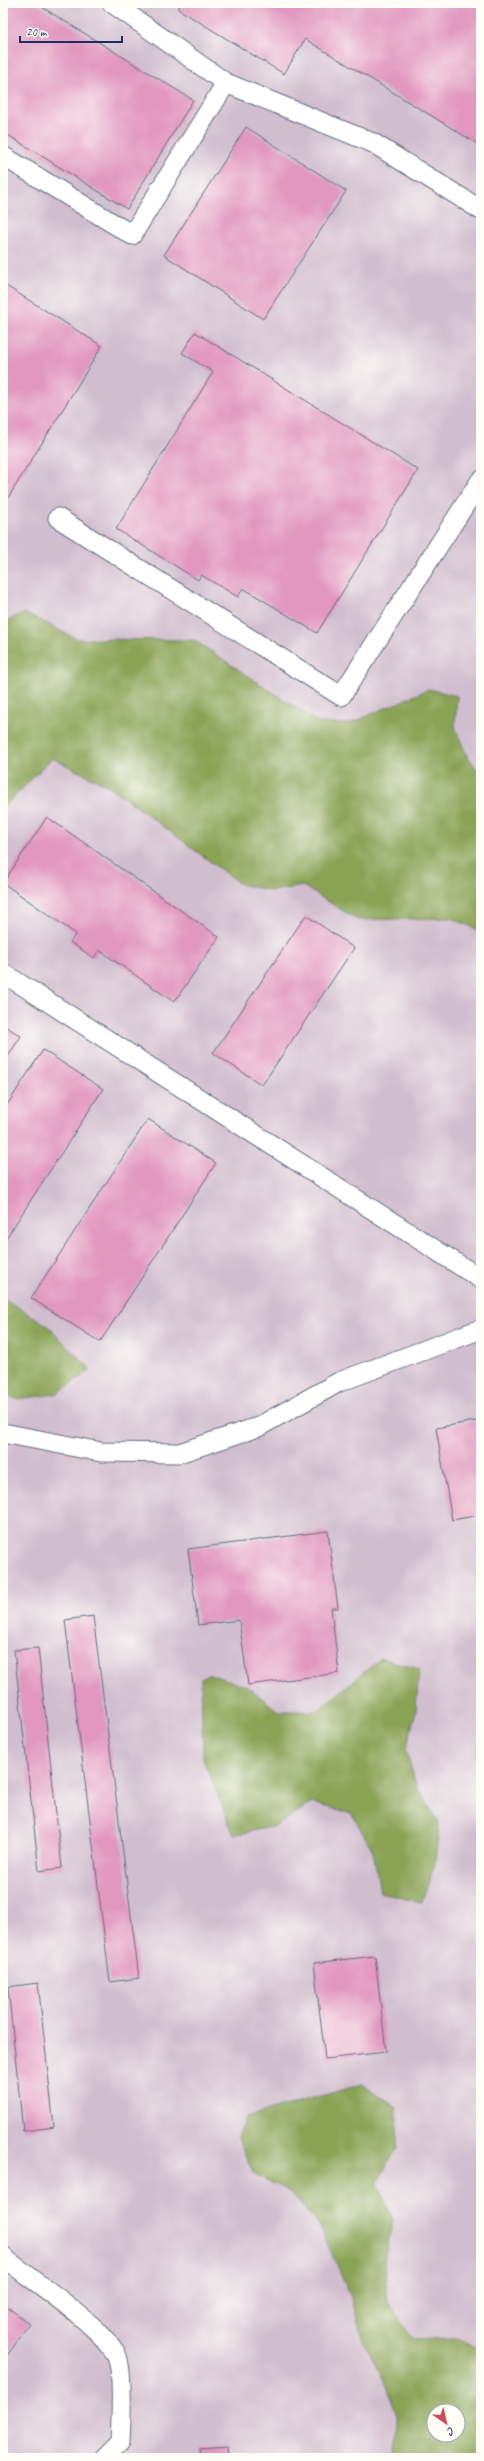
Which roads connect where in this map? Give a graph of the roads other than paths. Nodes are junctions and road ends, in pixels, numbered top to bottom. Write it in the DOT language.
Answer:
graph roads {
  1 [pos="112,3"];
  2 [pos="226,83"];
  3 [pos="3,156"];
  4 [pos="481,210"];
  5 [pos="481,480"];
  6 [pos="58,518"];
  7 [pos="3,973"];
  8 [pos="481,1279"];
  9 [pos="481,1329"];
  10 [pos="3,1434"];
  11 [pos="3,2257"];
  12 [pos="104,2458"];
  1 -- 2 [label="lane"];
  2 -- 3 [label="lane"];
  2 -- 4 [label="lane"];
  5 -- 6 [label="lane"];
  7 -- 8 [label="lane"];
  9 -- 10 [label="lane"];
  11 -- 12 [label="lane"];
}
